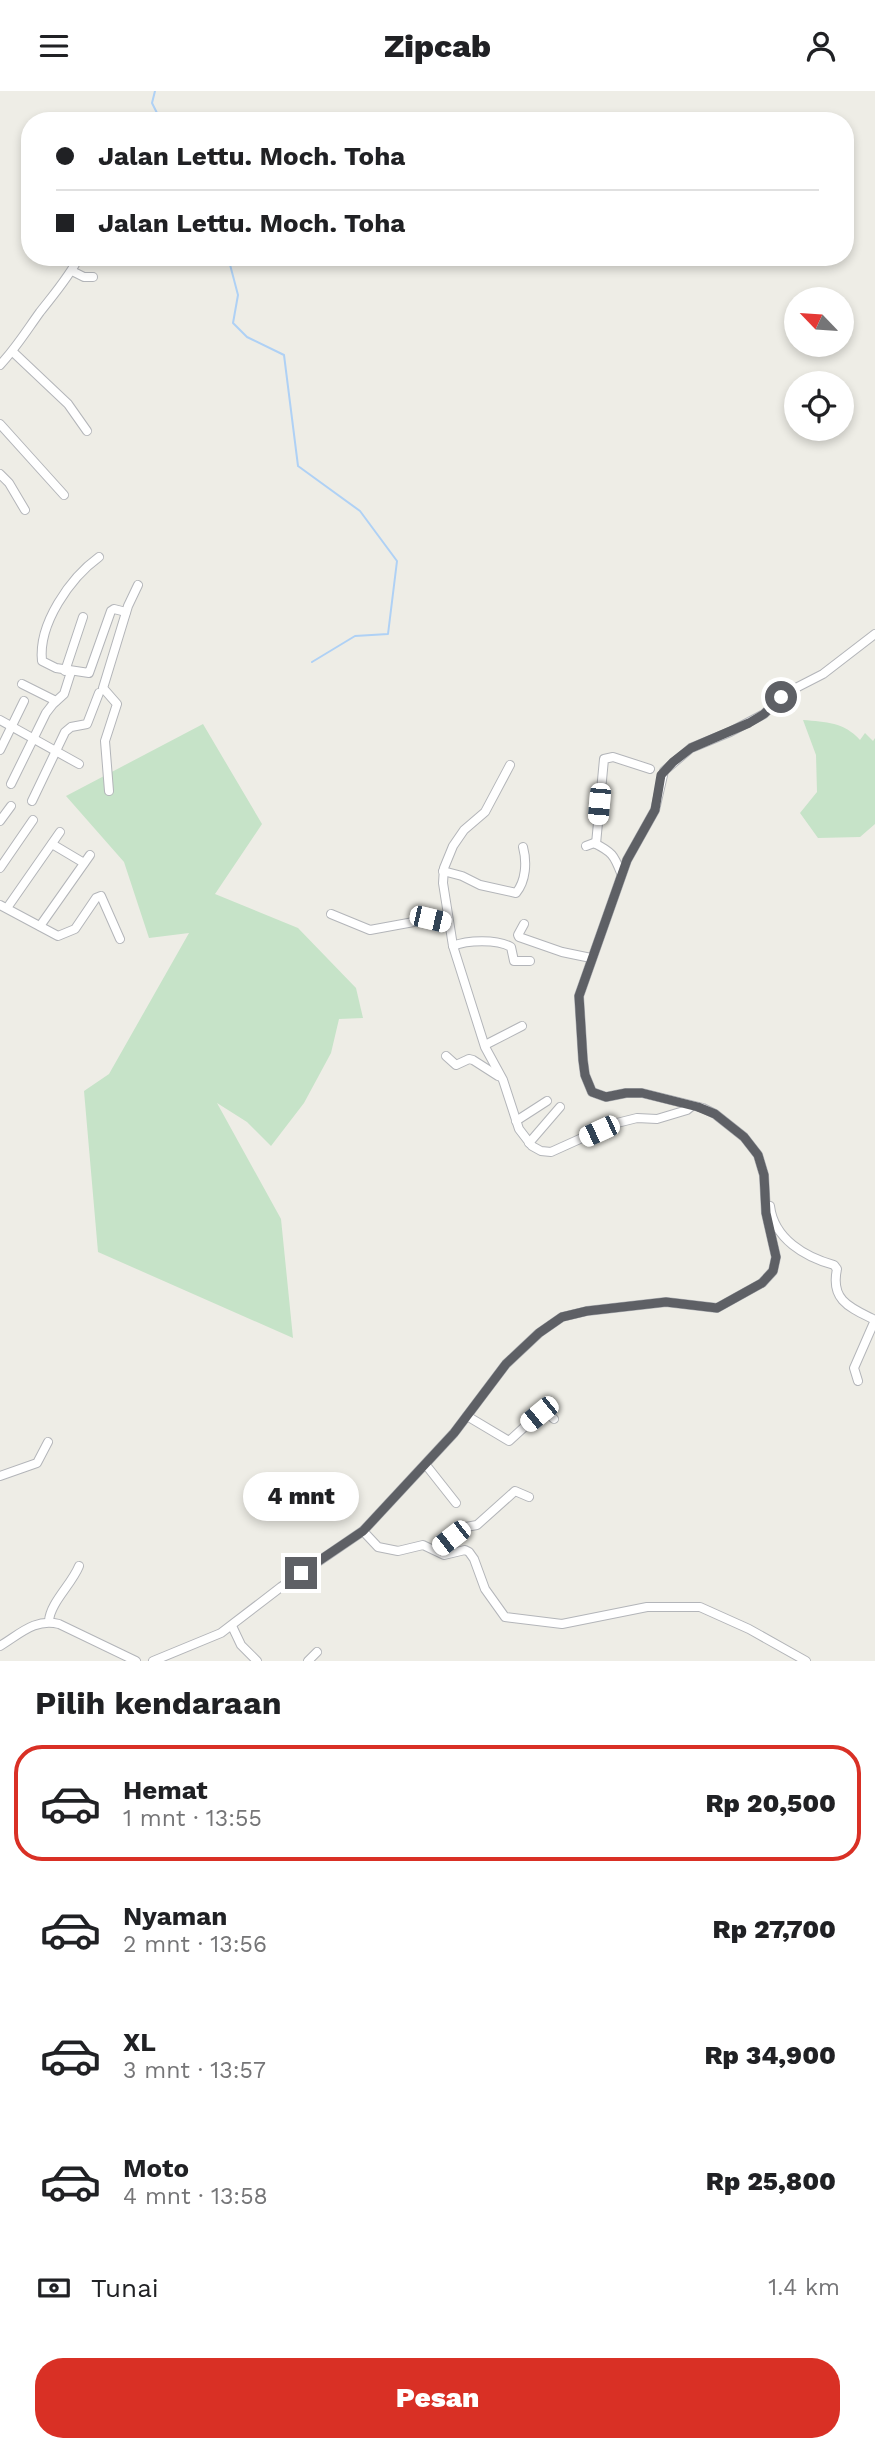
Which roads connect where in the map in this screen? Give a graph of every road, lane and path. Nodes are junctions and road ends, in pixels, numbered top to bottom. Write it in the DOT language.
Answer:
graph roads {
  1 [pos="74,266"];
  2 [pos="72,271"];
  3 [pos="93,277"];
  4 [pos="13,352"];
  5 [pos="0,365"];
  6 [pos="0,424"];
  7 [pos="87,431"];
  8 [pos="0,474"];
  9 [pos="64,495"];
  10 [pos="24,510"];
  11 [pos="99,557"];
  12 [pos="138,585"];
  13 [pos="126,612"];
  14 [pos="83,617"];
  15 [pos="875,633"];
  16 [pos="68,671"];
  17 [pos="22,684"];
  18 [pos="99,692"];
  19 [pos="24,701"];
  20 [pos="56,701"];
  21 [pos="0,720"];
  22 [pos="11,726"];
  23 [pos="33,739"];
  24 [pos="0,750"];
  25 [pos="56,752"];
  26 [pos="79,764"];
  27 [pos="510,765"];
  28 [pos="650,769"];
  29 [pos="11,784"];
  30 [pos="109,791"];
  31 [pos="32,801"];
  32 [pos="11,806"];
  33 [pos="33,820"];
  34 [pos="0,821"];
  35 [pos="60,832"];
  36 [pos="51,843"];
  37 [pos="523,847"];
  38 [pos="90,855"];
  39 [pos="85,863"];
  40 [pos="0,868"];
  41 [pos="443,871"];
  42 [pos="621,873"];
  43 [pos="3,906"];
  44 [pos="331,914"];
  45 [pos="449,923"];
  46 [pos="524,924"];
  47 [pos="40,926"];
  48 [pos="120,939"];
  49 [pos="457,944"];
  50 [pos="591,958"];
  51 [pos="530,961"];
  52 [pos="522,1026"];
  53 [pos="488,1044"];
  54 [pos="446,1056"];
  55 [pos="501,1077"];
  56 [pos="547,1101"];
  57 [pos="692,1106"];
  58 [pos="560,1107"];
  59 [pos="519,1120"];
  60 [pos="531,1142"];
  61 [pos="760,1161"];
  62 [pos="858,1381"];
  63 [pos="467,1416"];
  64 [pos="554,1419"];
  65 [pos="48,1442"];
  66 [pos="426,1465"];
  67 [pos="0,1476"];
  68 [pos="529,1497"];
  69 [pos="456,1503"];
  70 [pos="363,1531"];
  71 [pos="436,1550"];
  72 [pos="79,1566"];
  73 [pos="49,1621"];
  74 [pos="232,1626"];
  75 [pos="0,1646"];
  76 [pos="317,1652"];
  77 [pos="168,1659"];
  78 [pos="136,1661"];
  79 [pos="153,1661"];
  80 [pos="257,1661"];
  81 [pos="308,1661"];
  82 [pos="806,1661"];
  1 -- 2 [label="street"];
  2 -- 3 [label="street"];
  2 -- 4 [label="street"];
  4 -- 5 [label="street"];
  4 -- 7 [label="street"];
  6 -- 9 [label="street"];
  8 -- 10 [label="street"];
  11 -- 16 [label="street"];
  12 -- 13 [label="street"];
  13 -- 16 [label="street"];
  13 -- 30 [label="street"];
  14 -- 16 [label="street"];
  15 -- 42 [label="street"];
  16 -- 20 [label="street"];
  17 -- 20 [label="street"];
  18 -- 25 [label="street"];
  19 -- 22 [label="street"];
  20 -- 23 [label="street"];
  21 -- 22 [label="street"];
  22 -- 23 [label="street"];
  22 -- 24 [label="street"];
  23 -- 25 [label="street"];
  23 -- 29 [label="street"];
  25 -- 26 [label="street"];
  25 -- 31 [label="street"];
  27 -- 41 [label="street"];
  28 -- 42 [label="street"];
  32 -- 34 [label="street"];
  33 -- 40 [label="street"];
  35 -- 36 [label="street"];
  36 -- 39 [label="street"];
  36 -- 43 [label="street"];
  37 -- 41 [label="street"];
  38 -- 39 [label="street"];
  39 -- 47 [label="street"];
  41 -- 45 [label="street"];
  42 -- 50 [label="street"];
  43 -- 47 [label="street"];
  44 -- 45 [label="street"];
  45 -- 49 [label="street"];
  46 -- 50 [label="street"];
  47 -- 48 [label="street"];
  49 -- 51 [label="street"];
  49 -- 53 [label="street"];
  50 -- 57 [label="street"];
  52 -- 53 [label="street"];
  53 -- 55 [label="street"];
  54 -- 55 [label="street"];
  55 -- 59 [label="street"];
  56 -- 59 [label="street"];
  57 -- 60 [label="street"];
  57 -- 61 [label="street"];
  58 -- 60 [label="street"];
  59 -- 60 [label="street"];
  61 -- 62 [label="street"];
  61 -- 63 [label="street"];
  63 -- 64 [label="street"];
  63 -- 66 [label="street"];
  65 -- 67 [label="street"];
  66 -- 69 [label="street"];
  66 -- 70 [label="street"];
  68 -- 71 [label="street"];
  70 -- 71 [label="street"];
  70 -- 74 [label="street"];
  71 -- 82 [label="street"];
  72 -- 73 [label="street"];
  73 -- 75 [label="street"];
  73 -- 78 [label="street"];
  74 -- 77 [label="street"];
  74 -- 80 [label="street"];
  76 -- 81 [label="street"];
  77 -- 79 [label="street"];
}
